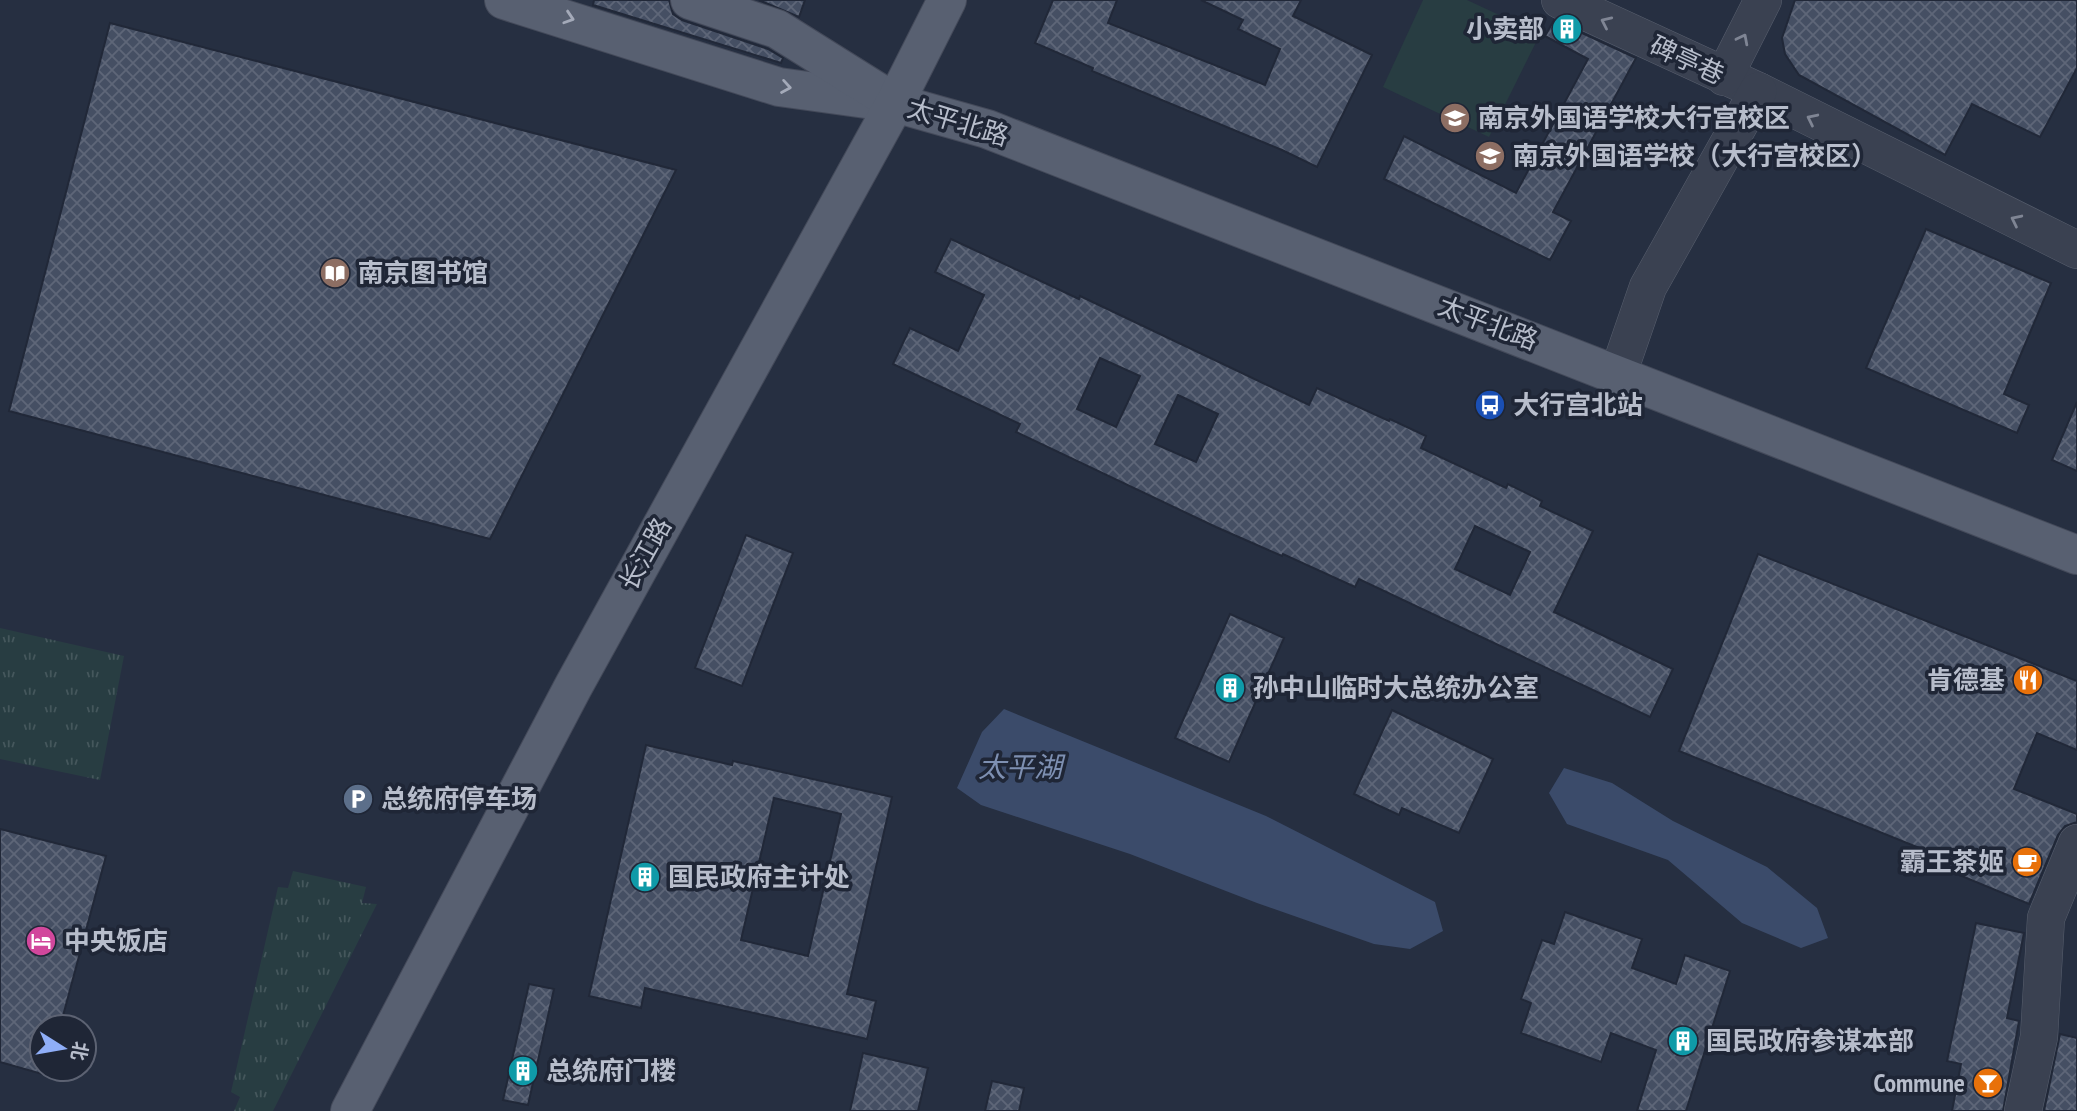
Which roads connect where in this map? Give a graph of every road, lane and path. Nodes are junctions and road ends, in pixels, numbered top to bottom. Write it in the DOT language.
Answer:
graph roads {
  1 [pos="503,0"];
  2 [pos="690,0"];
  3 [pos="947,0"];
  4 [pos="1560,0"];
  5 [pos="1763,0"];
  6 [pos="1724,78"];
  7 [pos="1758,91"];
  8 [pos="895,103"];
  9 [pos="2077,250"];
  10 [pos="1618,374"];
  11 [pos="2077,555"];
  12 [pos="2077,844"];
  13 [pos="351,1111"];
  14 [pos="2023,1111"];
  1 -- 8 [label="main road, 太平北路, one-way"];
  2 -- 8 [label="main road, 太平北路"];
  3 -- 8 [label="main road, 长江路"];
  6 -- 4 [label="street, 碑亭巷, one-way"];
  6 -- 5 [label="street, one-way"];
  6 -- 7 [label="street, 碑亭巷"];
  9 -- 7 [label="street, 碑亭巷, one-way"];
  7 -- 10 [label="street"];
  8 -- 10 [label="main road, 太平北路"];
  8 -- 13 [label="main road, 长江路"];
  10 -- 11 [label="main road, 太平北路"];
  12 -- 14 [label="street"];
}
